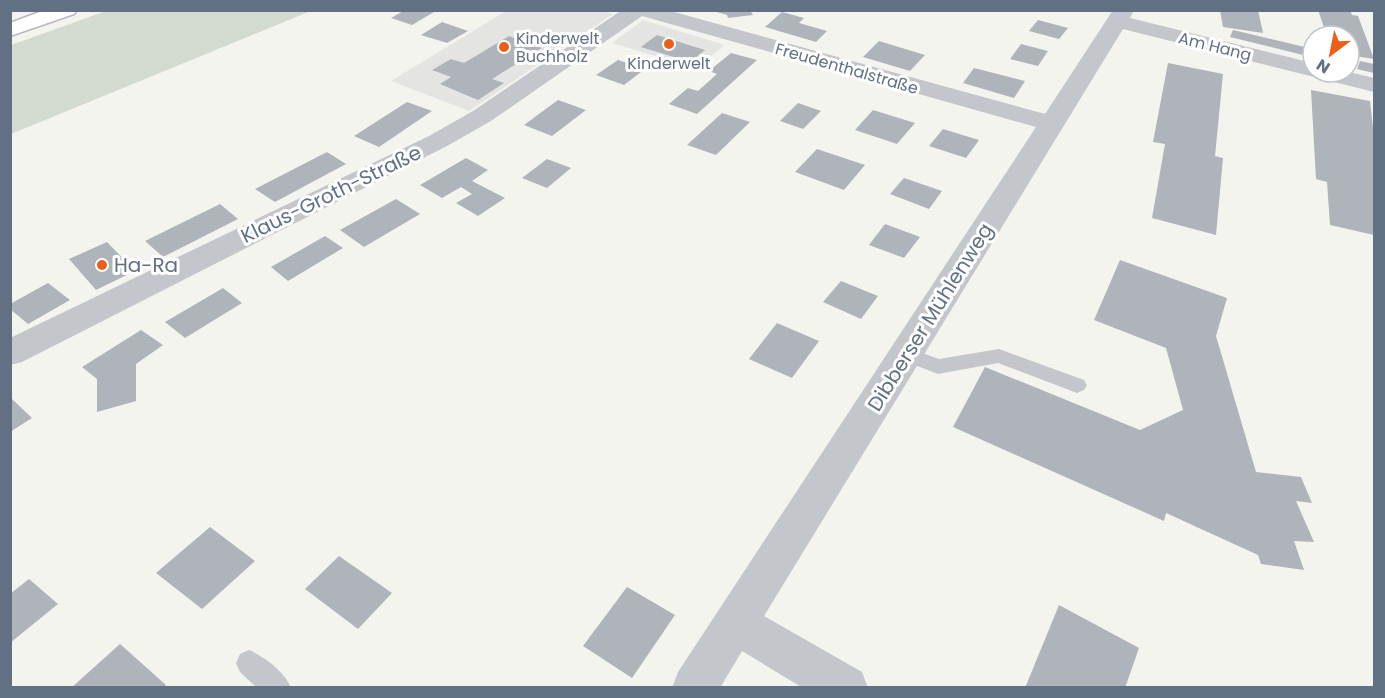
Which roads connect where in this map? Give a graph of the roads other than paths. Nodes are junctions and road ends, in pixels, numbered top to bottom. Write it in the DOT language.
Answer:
graph roads {
  1 [pos="67,10"];
  2 [pos="637,10"];
  3 [pos="642,10"];
  4 [pos="1120,16"];
  5 [pos="10,30"];
  6 [pos="1301,67"];
  7 [pos="1052,124"];
  8 [pos="10,353"];
  9 [pos="906,354"];
  10 [pos="1077,386"];
  11 [pos="735,623"];
  12 [pos="249,663"];
  13 [pos="278,687"];
  14 [pos="694,687"];
  15 [pos="846,687"];
  1 -- 5 [label="main road"];
  2 -- 8 [label="street, Klaus-Groth-Straße"];
  3 -- 7 [label="street, Freudenthalstraße"];
  4 -- 6 [label="street, Am Hang"];
  4 -- 7 [label="street, Dibberser Mühlenweg"];
  7 -- 9 [label="street, Dibberser Mühlenweg"];
  9 -- 10 [label="lane"];
  9 -- 11 [label="street, Dibberser Mühlenweg"];
  11 -- 14 [label="street, Dibberser Mühlenweg"];
  11 -- 15 [label="street"];
  12 -- 13 [label="lane"];
}
